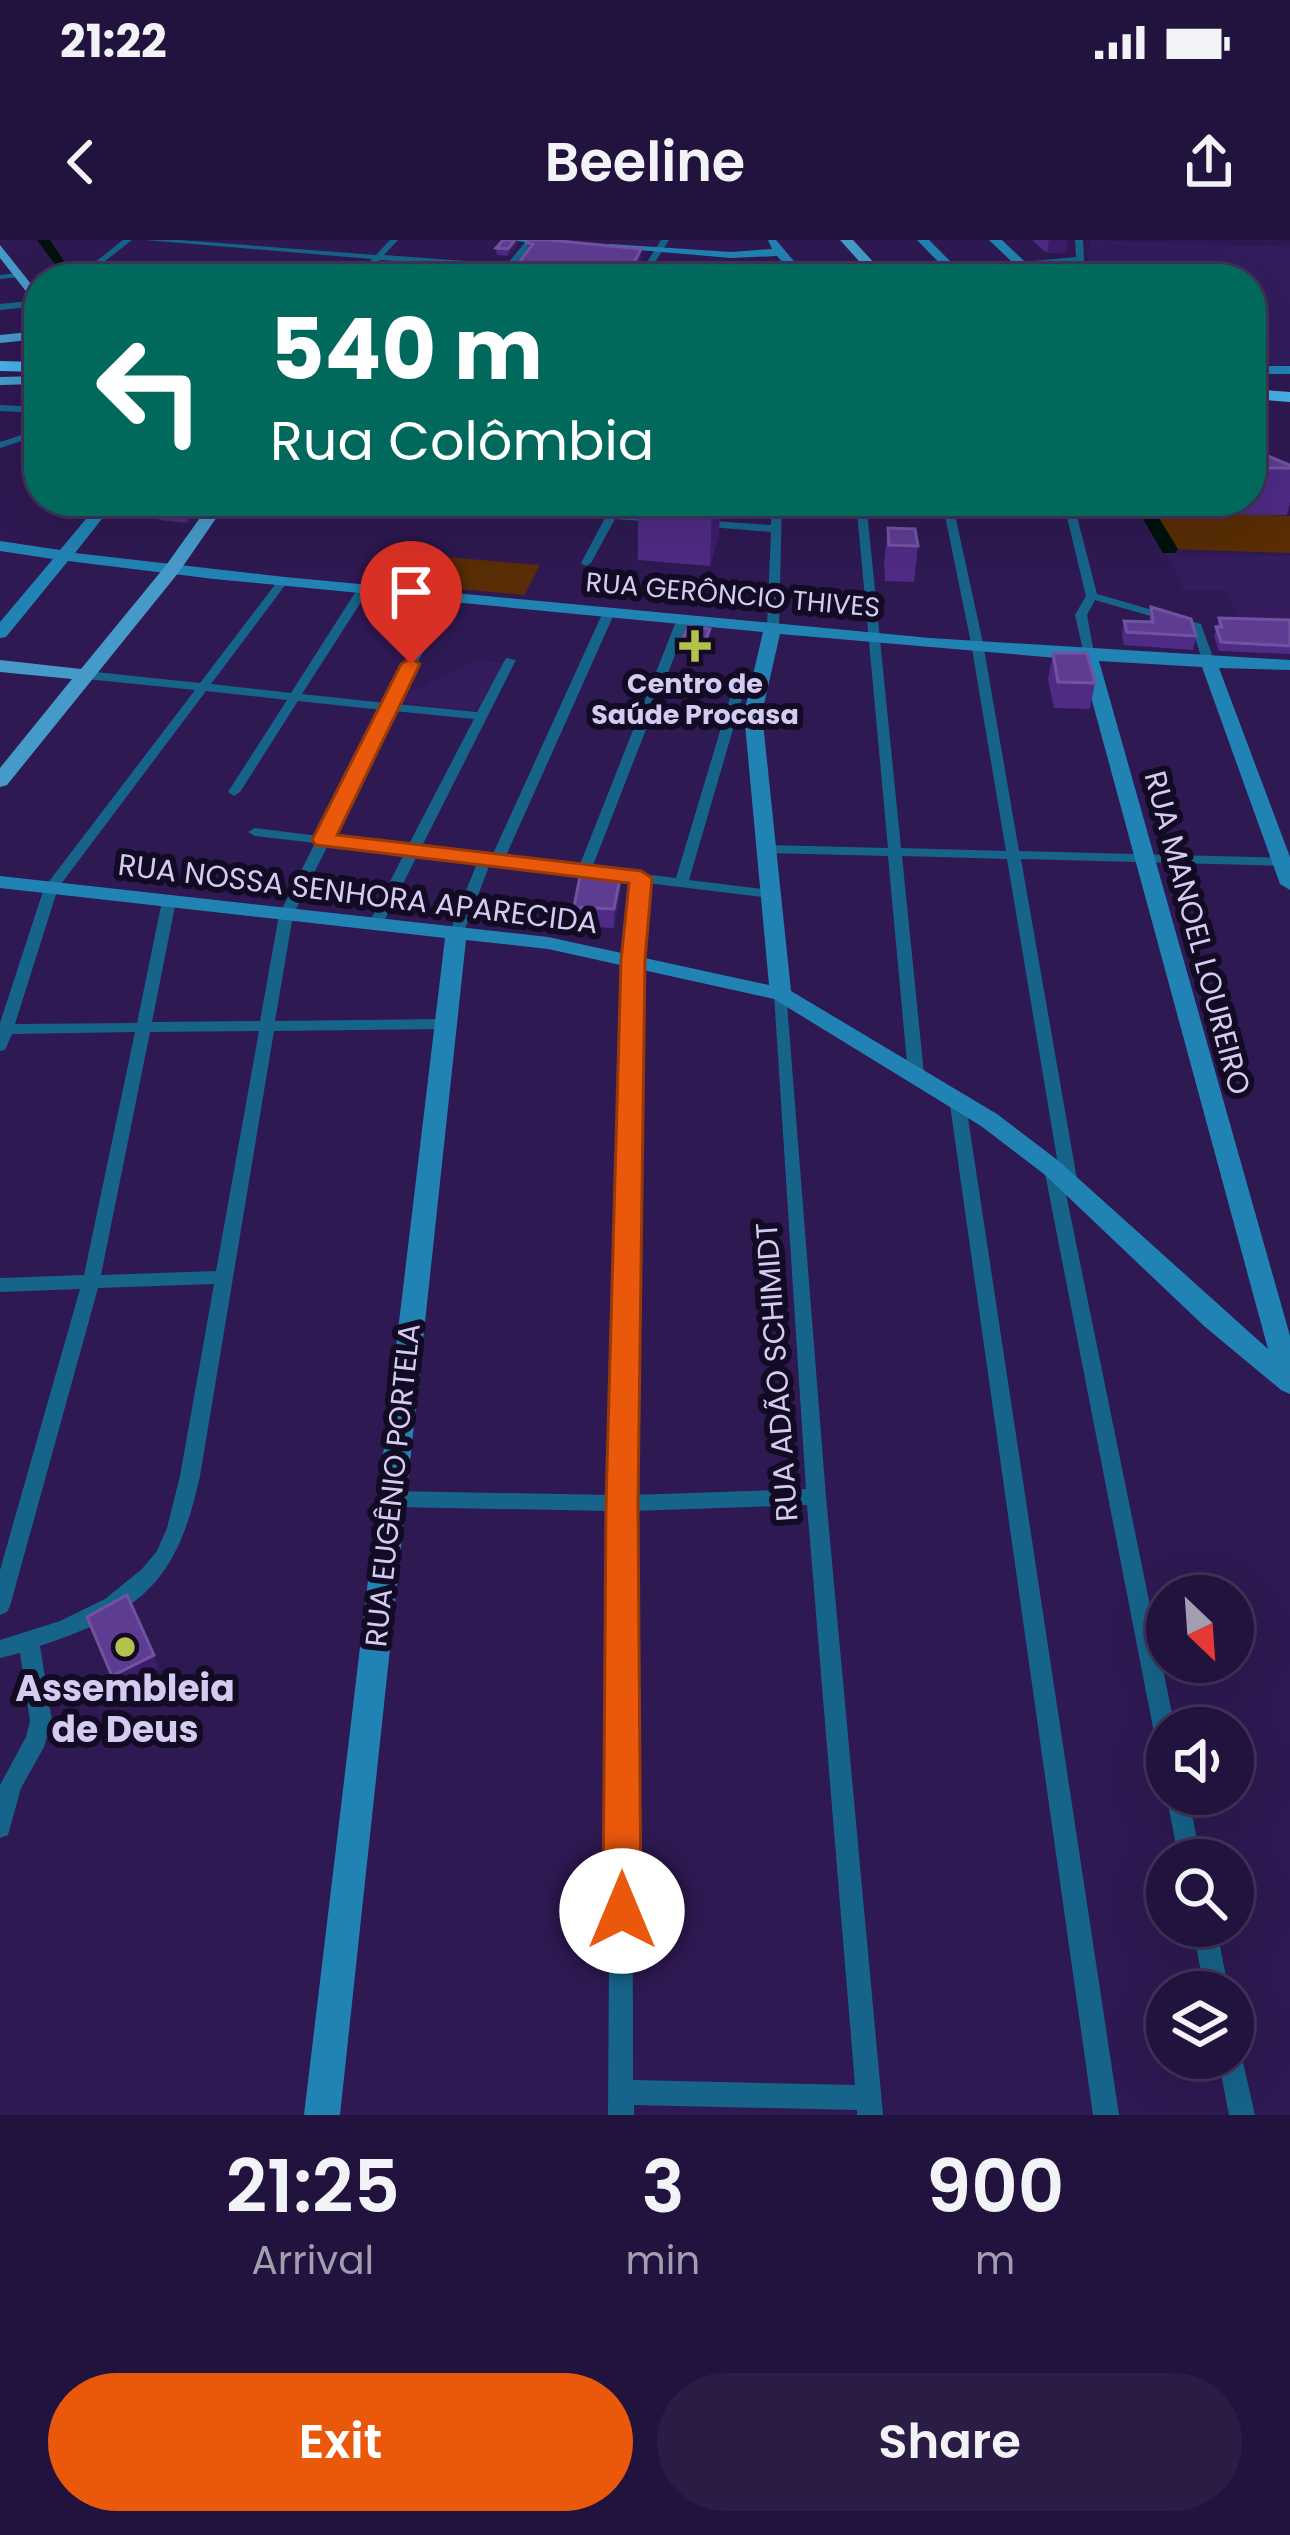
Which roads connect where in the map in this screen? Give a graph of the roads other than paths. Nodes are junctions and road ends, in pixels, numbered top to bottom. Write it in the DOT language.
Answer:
graph roads {
  1 [pos="128,240"];
  2 [pos="149,240"];
  3 [pos="394,240"];
  4 [pos="515,240"];
  5 [pos="771,240"];
  6 [pos="846,240"];
  7 [pos="923,240"];
  8 [pos="995,240"];
  9 [pos="1067,240"];
  10 [pos="530,241"];
  11 [pos="256,244"];
  12 [pos="582,245"];
  13 [pos="662,245"];
  14 [pos="604,247"];
  15 [pos="0,250"];
  16 [pos="1080,250"];
  17 [pos="781,253"];
  18 [pos="379,257"];
  19 [pos="96,264"];
  20 [pos="234,264"];
  21 [pos="372,264"];
  22 [pos="470,264"];
  23 [pos="790,264"];
  24 [pos="868,264"];
  25 [pos="948,264"];
  26 [pos="1021,264"];
  27 [pos="18,275"];
  28 [pos="0,277"];
  29 [pos="24,283"];
  30 [pos="96,516"];
  31 [pos="209,516"];
  32 [pos="611,516"];
  33 [pos="776,516"];
  34 [pos="863,516"];
  35 [pos="950,516"];
  36 [pos="1072,516"];
  37 [pos="776,529"];
  38 [pos="0,546"];
  39 [pos="63,555"];
  40 [pos="586,563"];
  41 [pos="172,568"];
  42 [pos="284,580"];
  43 [pos="364,588"];
  44 [pos="445,596"];
  45 [pos="1092,596"];
  46 [pos="609,612"];
  47 [pos="683,619"];
  48 [pos="772,626"];
  49 [pos="0,633"];
  50 [pos="876,635"];
  51 [pos="977,643"];
  52 [pos="1088,653"];
  53 [pos="510,660"];
  54 [pos="1209,663"];
  55 [pos="1290,665"];
  56 [pos="0,666"];
  57 [pos="86,675"];
  58 [pos="737,677"];
  59 [pos="199,687"];
  60 [pos="295,697"];
  61 [pos="389,707"];
  62 [pos="742,712"];
  63 [pos="478,716"];
  64 [pos="0,781"];
  65 [pos="234,792"];
  66 [pos="255,832"];
  67 [pos="323,840"];
  68 [pos="766,849"];
  69 [pos="412,851"];
  70 [pos="896,852"];
  71 [pos="1013,855"];
  72 [pos="1145,858"];
  73 [pos="491,860"];
  74 [pos="1286,862"];
  75 [pos="584,871"];
  76 [pos="641,878"];
  77 [pos="0,882"];
  78 [pos="681,883"];
  79 [pos="1290,884"];
  80 [pos="51,888"];
  81 [pos="771,894"];
  82 [pos="169,901"];
  83 [pos="286,915"];
  84 [pos="375,925"];
  85 [pos="456,934"];
  86 [pos="633,960"];
  87 [pos="781,994"];
  88 [pos="446,1024"];
  89 [pos="144,1026"];
  90 [pos="268,1026"];
  91 [pos="2,1035"];
  92 [pos="916,1074"];
  93 [pos="957,1098"];
  94 [pos="1061,1176"];
  95 [pos="224,1277"];
  96 [pos="91,1282"];
  97 [pos="0,1285"];
  98 [pos="1290,1383"];
  99 [pos="816,1497"];
  100 [pos="392,1499"];
  101 [pos="622,1503"];
  102 [pos="0,1606"];
  103 [pos="29,1641"];
  104 [pos="0,1649"];
  105 [pos="1160,1707"];
  106 [pos="0,1827"];
  107 [pos="1234,2079"];
  108 [pos="622,2103"];
  109 [pos="869,2106"];
  110 [pos="322,2115"];
  111 [pos="1106,2115"];
  112 [pos="1242,2115"];
  1 -- 19 [label="street"];
  2 -- 11 [label="street"];
  3 -- 18 [label="street"];
  4 -- 10 [label="street"];
  5 -- 17 [label="street"];
  6 -- 24 [label="main road"];
  7 -- 25 [label="street"];
  8 -- 26 [label="street"];
  9 -- 16 [label="street"];
  10 -- 12 [label="street"];
  11 -- 18 [label="street"];
  11 -- 20 [label="street"];
  13 -- 14 [label="street"];
  13 -- 17 [label="street"];
  15 -- 27 [label="main road"];
  16 -- 26 [label="street"];
  17 -- 23 [label="street"];
  18 -- 21 [label="street"];
  18 -- 22 [label="street"];
  27 -- 28 [label="street"];
  27 -- 29 [label="main road"];
  30 -- 39 [label="street"];
  31 -- 41 [label="main road"];
  32 -- 37 [label="street"];
  32 -- 40 [label="street"];
  33 -- 37 [label="street"];
  34 -- 50 [label="street"];
  35 -- 51 [label="street"];
  36 -- 45 [label="street, RUA MANOEL LOUREIRO"];
  37 -- 48 [label="street"];
  38 -- 39 [label="street, RUA GERÔNCIO THIVES"];
  39 -- 41 [label="street, RUA GERÔNCIO THIVES"];
  39 -- 49 [label="street"];
  41 -- 42 [label="street, RUA GERÔNCIO THIVES"];
  41 -- 57 [label="main road"];
  42 -- 43 [label="street, RUA GERÔNCIO THIVES"];
  42 -- 59 [label="street"];
  43 -- 44 [label="street, RUA GERÔNCIO THIVES"];
  43 -- 60 [label="street"];
  44 -- 46 [label="street, RUA GERÔNCIO THIVES"];
  44 -- 61 [label="street"];
  45 -- 52 [label="street, RUA MANOEL LOUREIRO"];
  45 -- 54 [label="street"];
  46 -- 47 [label="street, RUA GERÔNCIO THIVES"];
  46 -- 73 [label="street, RUA EUGÊNIO PORTELA"];
  47 -- 48 [label="street, RUA GERÔNCIO THIVES"];
  47 -- 75 [label="street"];
  48 -- 50 [label="street, RUA GERÔNCIO THIVES"];
  48 -- 62 [label="street, RUA ADÃO SCHIMIDT"];
  50 -- 51 [label="street, RUA GERÔNCIO THIVES"];
  50 -- 70 [label="street"];
  51 -- 52 [label="street, RUA GERÔNCIO THIVES"];
  51 -- 71 [label="street"];
  52 -- 54 [label="street, RUA GERÔNCIO THIVES"];
  52 -- 72 [label="street, RUA MANOEL LOUREIRO"];
  53 -- 63 [label="street"];
  54 -- 55 [label="street, RUA GERÔNCIO THIVES"];
  54 -- 74 [label="street"];
  56 -- 57 [label="main road"];
  57 -- 59 [label="street"];
  57 -- 64 [label="main road"];
  58 -- 62 [label="street"];
  59 -- 60 [label="street"];
  59 -- 80 [label="street"];
  60 -- 61 [label="street"];
  60 -- 65 [label="street"];
  61 -- 63 [label="street"];
  61 -- 67 [label="street"];
  62 -- 68 [label="street, RUA ADÃO SCHIMIDT"];
  62 -- 78 [label="street"];
  63 -- 69 [label="street"];
  66 -- 67 [label="street"];
  67 -- 69 [label="street"];
  67 -- 83 [label="street"];
  68 -- 70 [label="street"];
  68 -- 81 [label="street, RUA ADÃO SCHIMIDT"];
  69 -- 73 [label="street"];
  69 -- 84 [label="street"];
  70 -- 71 [label="street"];
  70 -- 92 [label="street"];
  71 -- 72 [label="street"];
  71 -- 94 [label="street"];
  72 -- 74 [label="street"];
  72 -- 98 [label="street, RUA MANOEL LOUREIRO"];
  73 -- 75 [label="street"];
  73 -- 85 [label="street, RUA EUGÊNIO PORTELA"];
  74 -- 79 [label="street"];
  75 -- 76 [label="street"];
  76 -- 78 [label="street"];
  76 -- 86 [label="street"];
  77 -- 80 [label="street, RUA NOSSA SENHORA APARECIDA"];
  78 -- 81 [label="street"];
  80 -- 82 [label="street, RUA NOSSA SENHORA APARECIDA"];
  80 -- 91 [label="street"];
  81 -- 87 [label="street, RUA ADÃO SCHIMIDT"];
  82 -- 83 [label="street, RUA NOSSA SENHORA APARECIDA"];
  82 -- 89 [label="street"];
  83 -- 84 [label="street, RUA NOSSA SENHORA APARECIDA"];
  83 -- 90 [label="street"];
  84 -- 85 [label="street, RUA NOSSA SENHORA APARECIDA"];
  85 -- 86 [label="street, RUA NOSSA SENHORA APARECIDA"];
  85 -- 88 [label="street, RUA EUGÊNIO PORTELA"];
  86 -- 87 [label="street, RUA NOSSA SENHORA APARECIDA"];
  86 -- 101 [label="street"];
  87 -- 92 [label="street, RUA NOSSA SENHORA APARECIDA"];
  87 -- 99 [label="street, RUA ADÃO SCHIMIDT"];
  88 -- 90 [label="street"];
  88 -- 100 [label="street, RUA EUGÊNIO PORTELA"];
  89 -- 90 [label="street"];
  89 -- 91 [label="street"];
  89 -- 96 [label="street"];
  90 -- 95 [label="street"];
  92 -- 93 [label="street, RUA NOSSA SENHORA APARECIDA"];
  93 -- 94 [label="street, RUA NOSSA SENHORA APARECIDA"];
  93 -- 111 [label="street"];
  94 -- 98 [label="street, RUA NOSSA SENHORA APARECIDA"];
  94 -- 105 [label="street"];
  95 -- 96 [label="street"];
  95 -- 103 [label="street"];
  96 -- 97 [label="street"];
  96 -- 102 [label="street"];
  99 -- 101 [label="street"];
  99 -- 109 [label="street, RUA ADÃO SCHIMIDT"];
  100 -- 101 [label="street"];
  100 -- 110 [label="street, RUA EUGÊNIO PORTELA"];
  101 -- 108 [label="street"];
  103 -- 104 [label="street"];
  103 -- 106 [label="street"];
  107 -- 112 [label="street"];
  108 -- 109 [label="street"];
}
